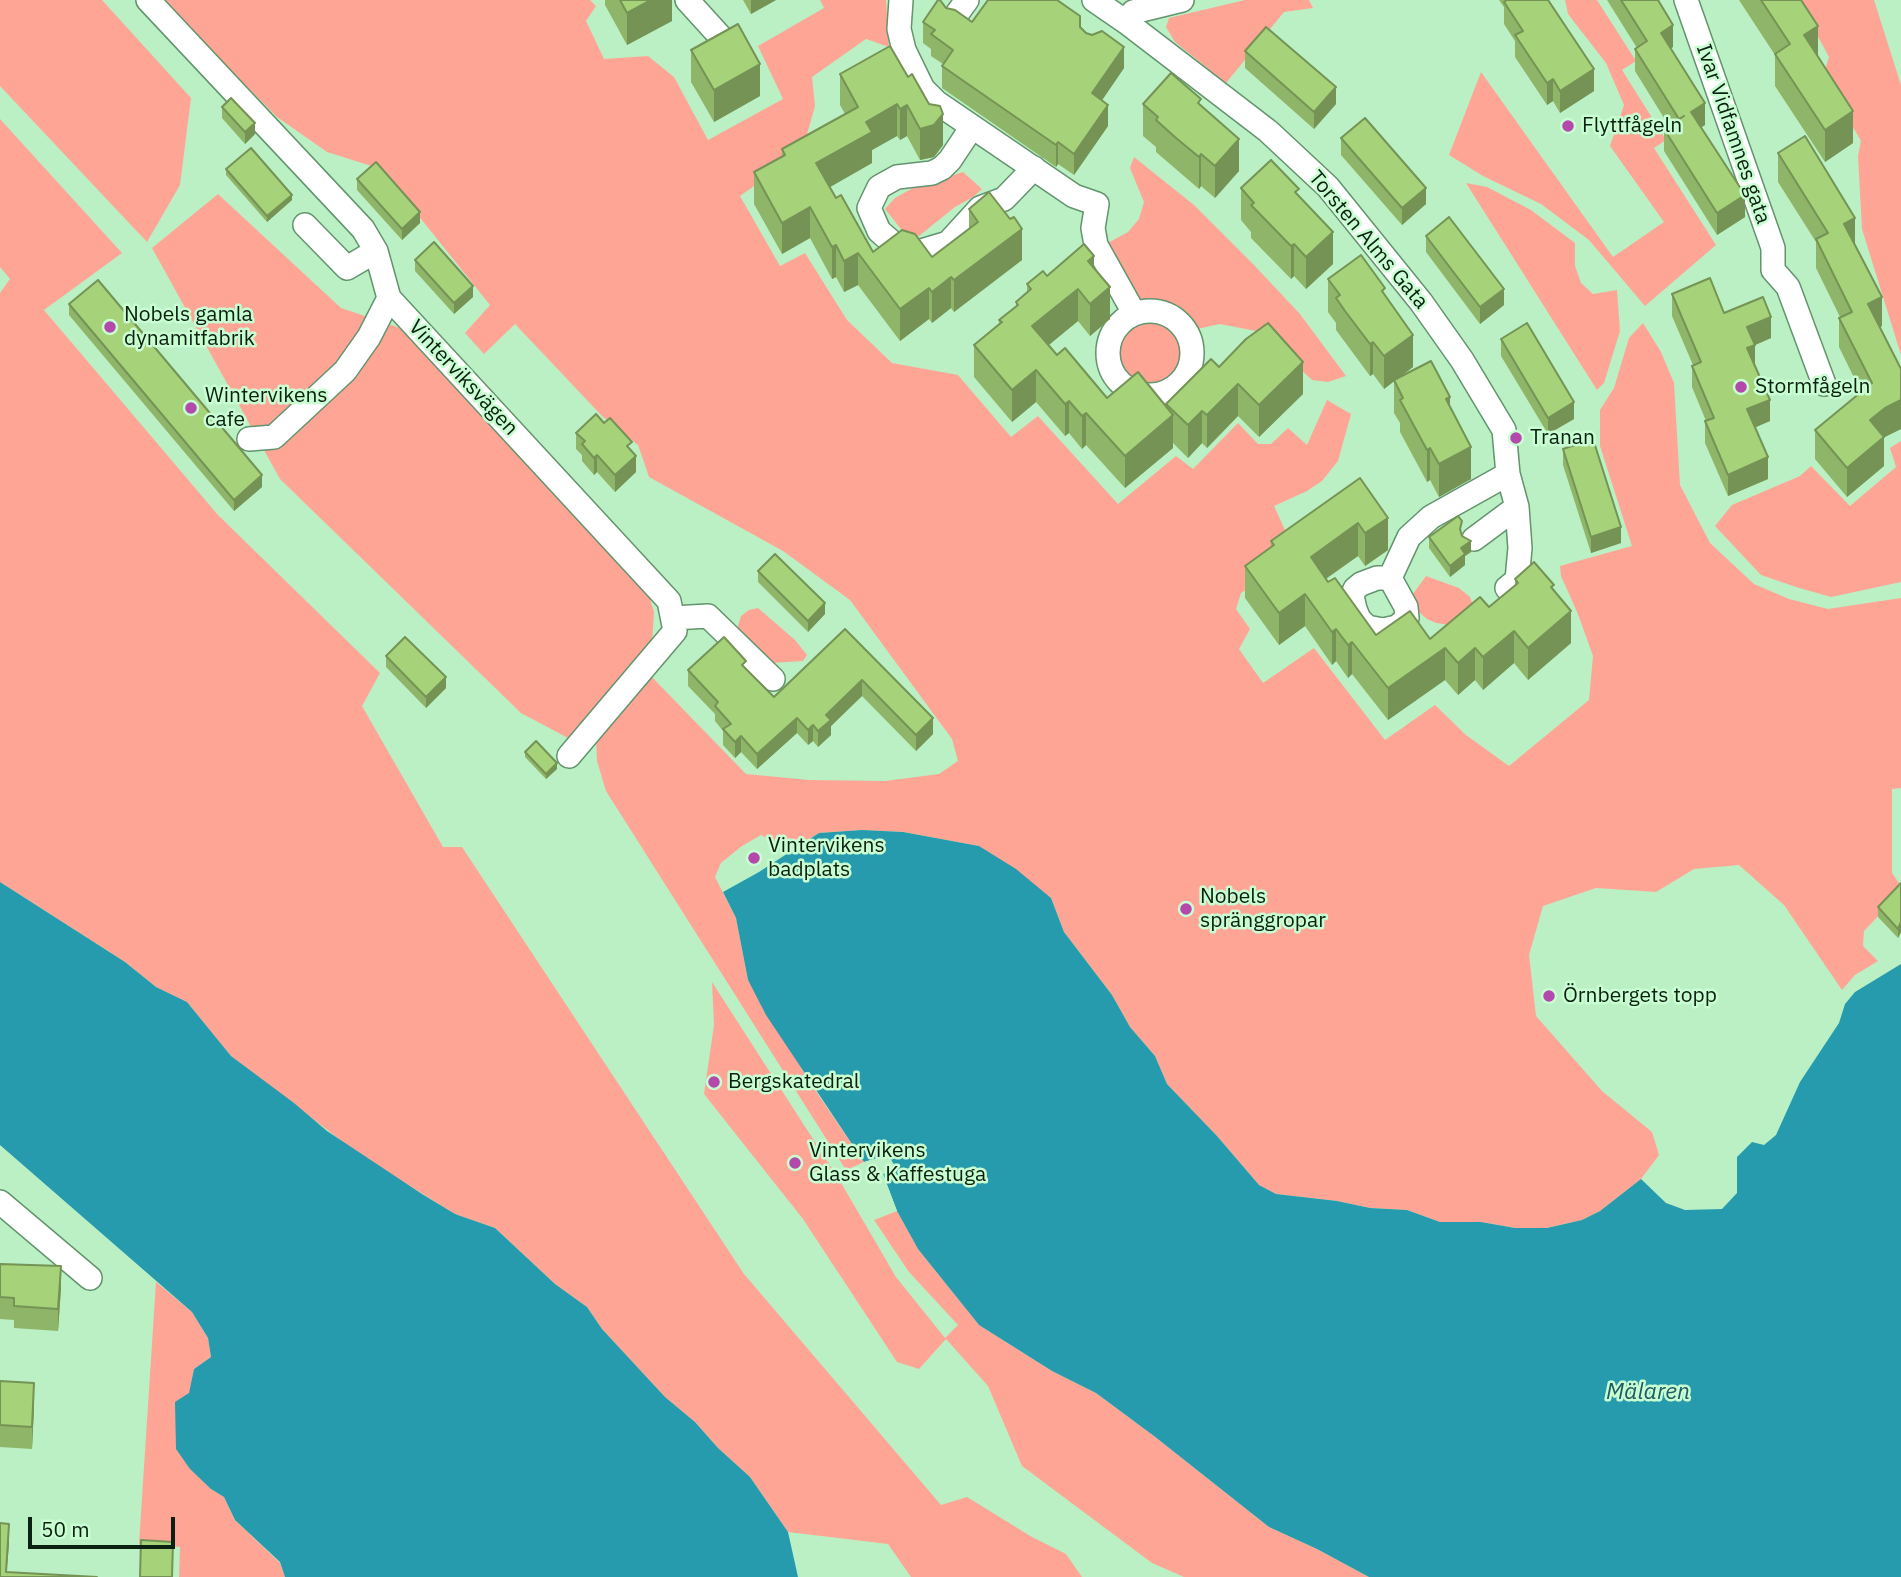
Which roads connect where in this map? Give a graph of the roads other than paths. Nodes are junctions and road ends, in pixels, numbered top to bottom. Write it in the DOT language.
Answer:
graph roads {
  1 [pos="148,0"];
  2 [pos="687,0"];
  3 [pos="901,0"];
  4 [pos="1094,0"];
  5 [pos="1182,0"];
  6 [pos="1686,0"];
  7 [pos="1120,18"];
  8 [pos="1100,33"];
  9 [pos="727,44"];
  10 [pos="972,127"];
  11 [pos="1034,168"];
  12 [pos="305,225"];
  13 [pos="376,251"];
  14 [pos="389,298"];
  15 [pos="1134,313"];
  16 [pos="1824,384"];
  17 [pos="249,439"];
  18 [pos="1508,474"];
  19 [pos="1517,507"];
  20 [pos="1474,539"];
  21 [pos="1390,578"];
  22 [pos="1507,588"];
  23 [pos="673,618"];
  24 [pos="773,679"];
  25 [pos="569,756"];
  26 [pos="0,1202"];
  27 [pos="90,1278"];
  1 -- 13 [label="street, Vinterviksvägen"];
  2 -- 9 [label="street"];
  3 -- 10 [label="street"];
  4 -- 7 [label="street, Torsten Alms Gata"];
  5 -- 7 [label="street"];
  6 -- 16 [label="street, Ivar Vidfamnes gata"];
  7 -- 8 [label="street"];
  7 -- 18 [label="street, Torsten Alms Gata"];
  10 -- 11 [label="street"];
  10 -- 11 [label="street"];
  11 -- 15 [label="street"];
  12 -- 13 [label="street"];
  13 -- 14 [label="street, Vinterviksvägen"];
  14 -- 17 [label="street"];
  14 -- 23 [label="street, Vinterviksvägen"];
  18 -- 19 [label="street, Torsten Alms Gata"];
  18 -- 21 [label="street"];
  19 -- 20 [label="street"];
  19 -- 22 [label="street, Torsten Alms Gata"];
  23 -- 24 [label="street"];
  23 -- 25 [label="street"];
  26 -- 27 [label="street"];
}
